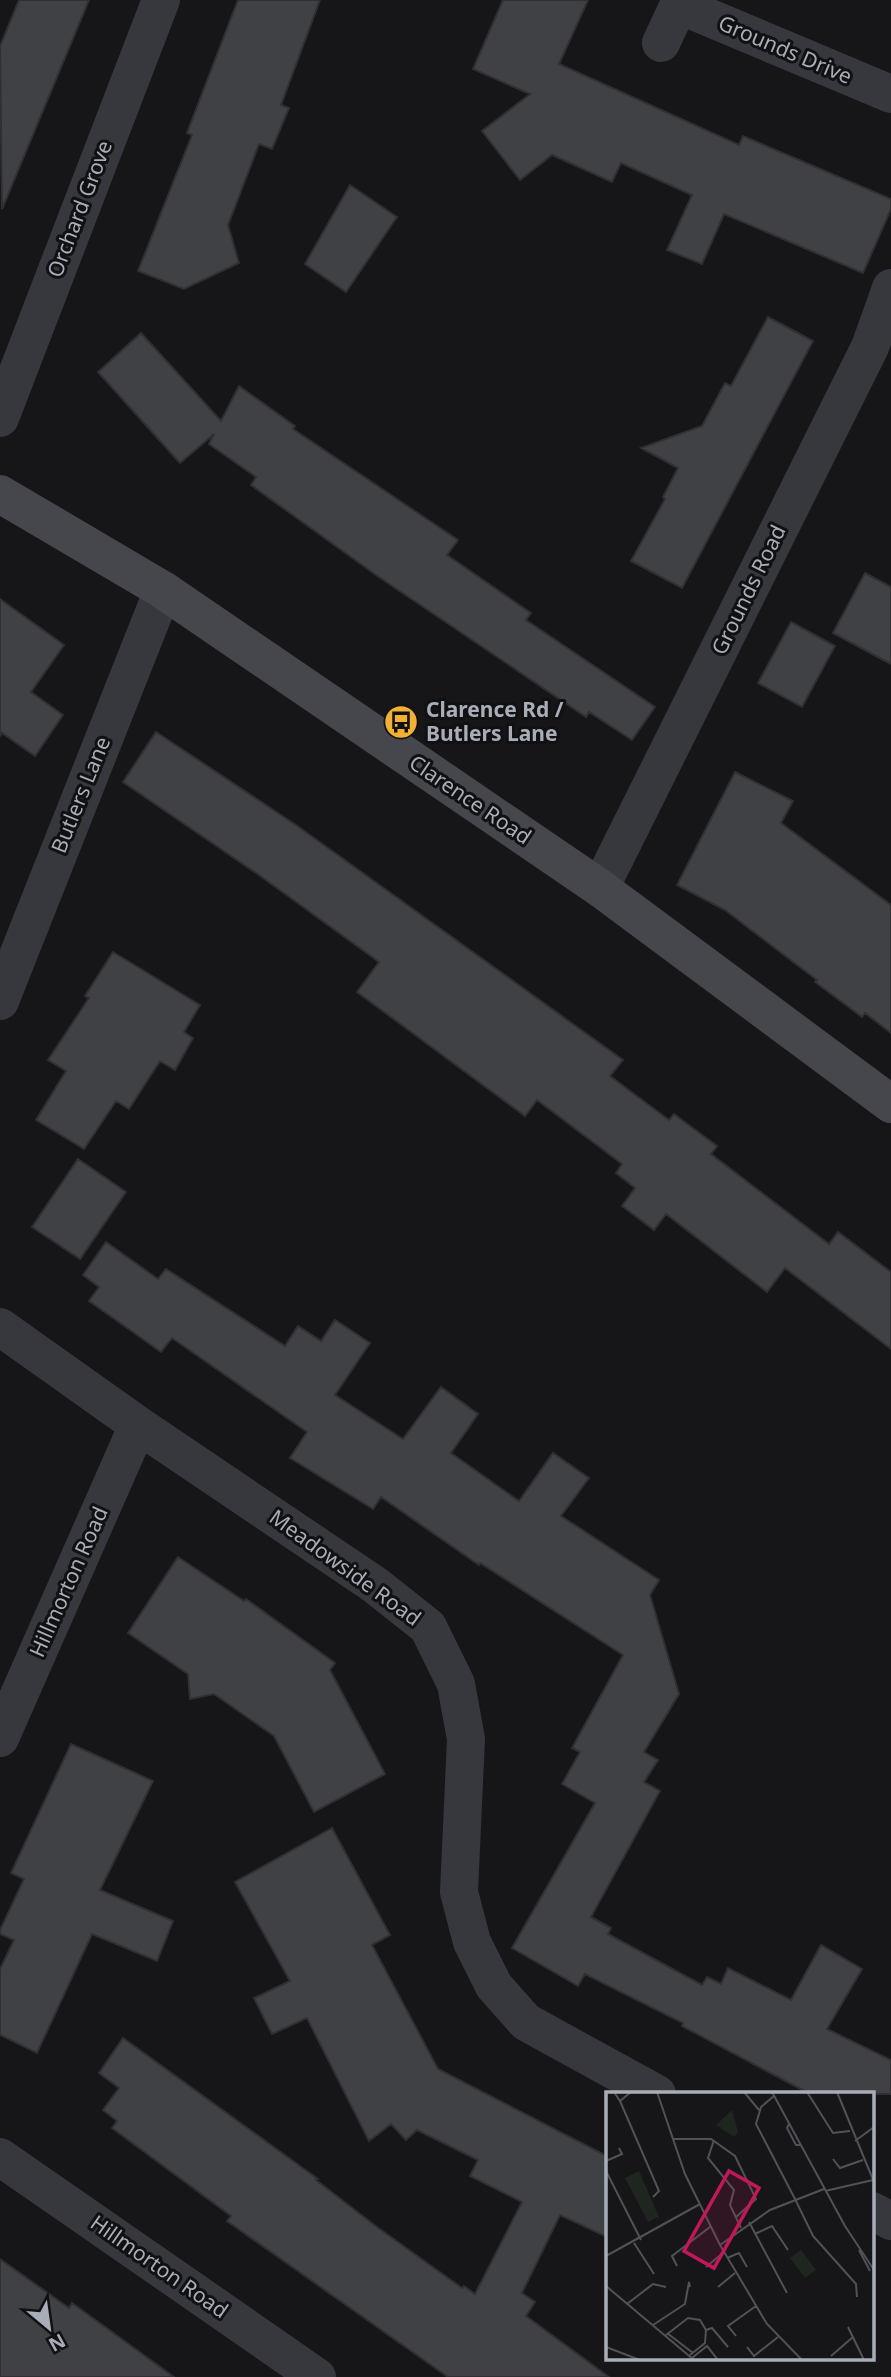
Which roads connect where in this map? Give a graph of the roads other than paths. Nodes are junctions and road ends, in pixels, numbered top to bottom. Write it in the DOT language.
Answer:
graph roads {
  1 [pos="161,0"];
  2 [pos="680,3"];
  3 [pos="661,43"];
  4 [pos="891,94"];
  5 [pos="891,288"];
  6 [pos="0,418"];
  7 [pos="0,494"];
  8 [pos="163,590"];
  9 [pos="600,888"];
  10 [pos="0,1001"];
  11 [pos="891,1104"];
  12 [pos="0,1327"];
  13 [pos="138,1425"];
  14 [pos="0,1738"];
  15 [pos="653,2092"];
  16 [pos="0,2157"];
  17 [pos="874,2212"];
  18 [pos="891,2221"];
  19 [pos="317,2377"];
  1 -- 6 [label="street, Orchard Grove"];
  2 -- 3 [label="street, Grounds Drive"];
  2 -- 4 [label="street, Grounds Drive"];
  5 -- 9 [label="street, Grounds Road"];
  7 -- 8 [label="street, Clarence Road"];
  8 -- 9 [label="street, Clarence Road"];
  8 -- 10 [label="street, Butlers Lane"];
  9 -- 11 [label="street, Clarence Road"];
  12 -- 13 [label="street, Meadowside Road"];
  13 -- 14 [label="street, Hillmorton Road"];
  13 -- 15 [label="street, Meadowside Road"];
  16 -- 19 [label="street, Hillmorton Road"];
  17 -- 18 [label="street"];
}
